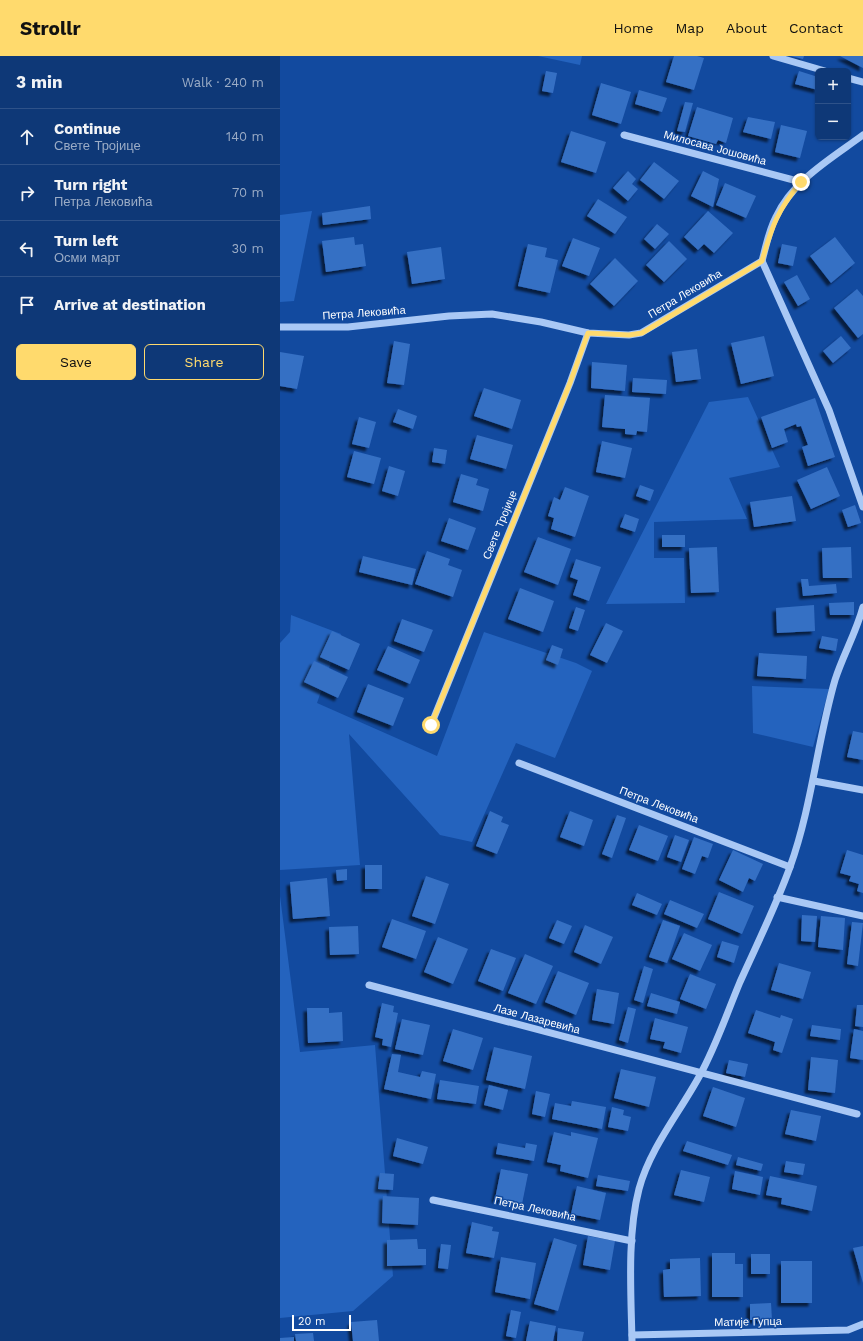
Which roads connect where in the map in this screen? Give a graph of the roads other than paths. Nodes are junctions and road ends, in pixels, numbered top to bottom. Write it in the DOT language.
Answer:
graph roads {
  1 [pos="772,56"];
  2 [pos="815,68"];
  3 [pos="851,79"];
  4 [pos="863,82"];
  5 [pos="624,135"];
  6 [pos="863,135"];
  7 [pos="801,182"];
  8 [pos="762,261"];
  9 [pos="280,327"];
  10 [pos="588,333"];
  11 [pos="863,507"];
  12 [pos="863,607"];
  13 [pos="431,725"];
  14 [pos="520,763"];
  15 [pos="814,781"];
  16 [pos="863,790"];
  17 [pos="790,867"];
  18 [pos="777,897"];
  19 [pos="863,916"];
  20 [pos="369,985"];
  21 [pos="701,1074"];
  22 [pos="857,1114"];
  23 [pos="433,1200"];
  24 [pos="632,1241"];
  25 [pos="863,1324"];
  26 [pos="632,1338"];
  1 -- 2 [label="street"];
  3 -- 4 [label="street"];
  5 -- 7 [label="street, Милосава Јошовића"];
  6 -- 7 [label="street"];
  7 -- 8 [label="street"];
  8 -- 10 [label="street, Петра Лековића"];
  8 -- 11 [label="street"];
  9 -- 10 [label="street, Петра Лековића"];
  10 -- 13 [label="street, Свете Тројице"];
  12 -- 15 [label="street"];
  14 -- 17 [label="street, Петра Лековића"];
  15 -- 16 [label="street"];
  15 -- 17 [label="street"];
  17 -- 18 [label="street"];
  18 -- 19 [label="street"];
  18 -- 21 [label="street"];
  20 -- 21 [label="street, Лазе Лазаревића"];
  21 -- 22 [label="street"];
  21 -- 24 [label="street"];
  23 -- 24 [label="street, Петра Лековића"];
  24 -- 26 [label="street"];
  25 -- 26 [label="street, Матије Гупца"];
}
